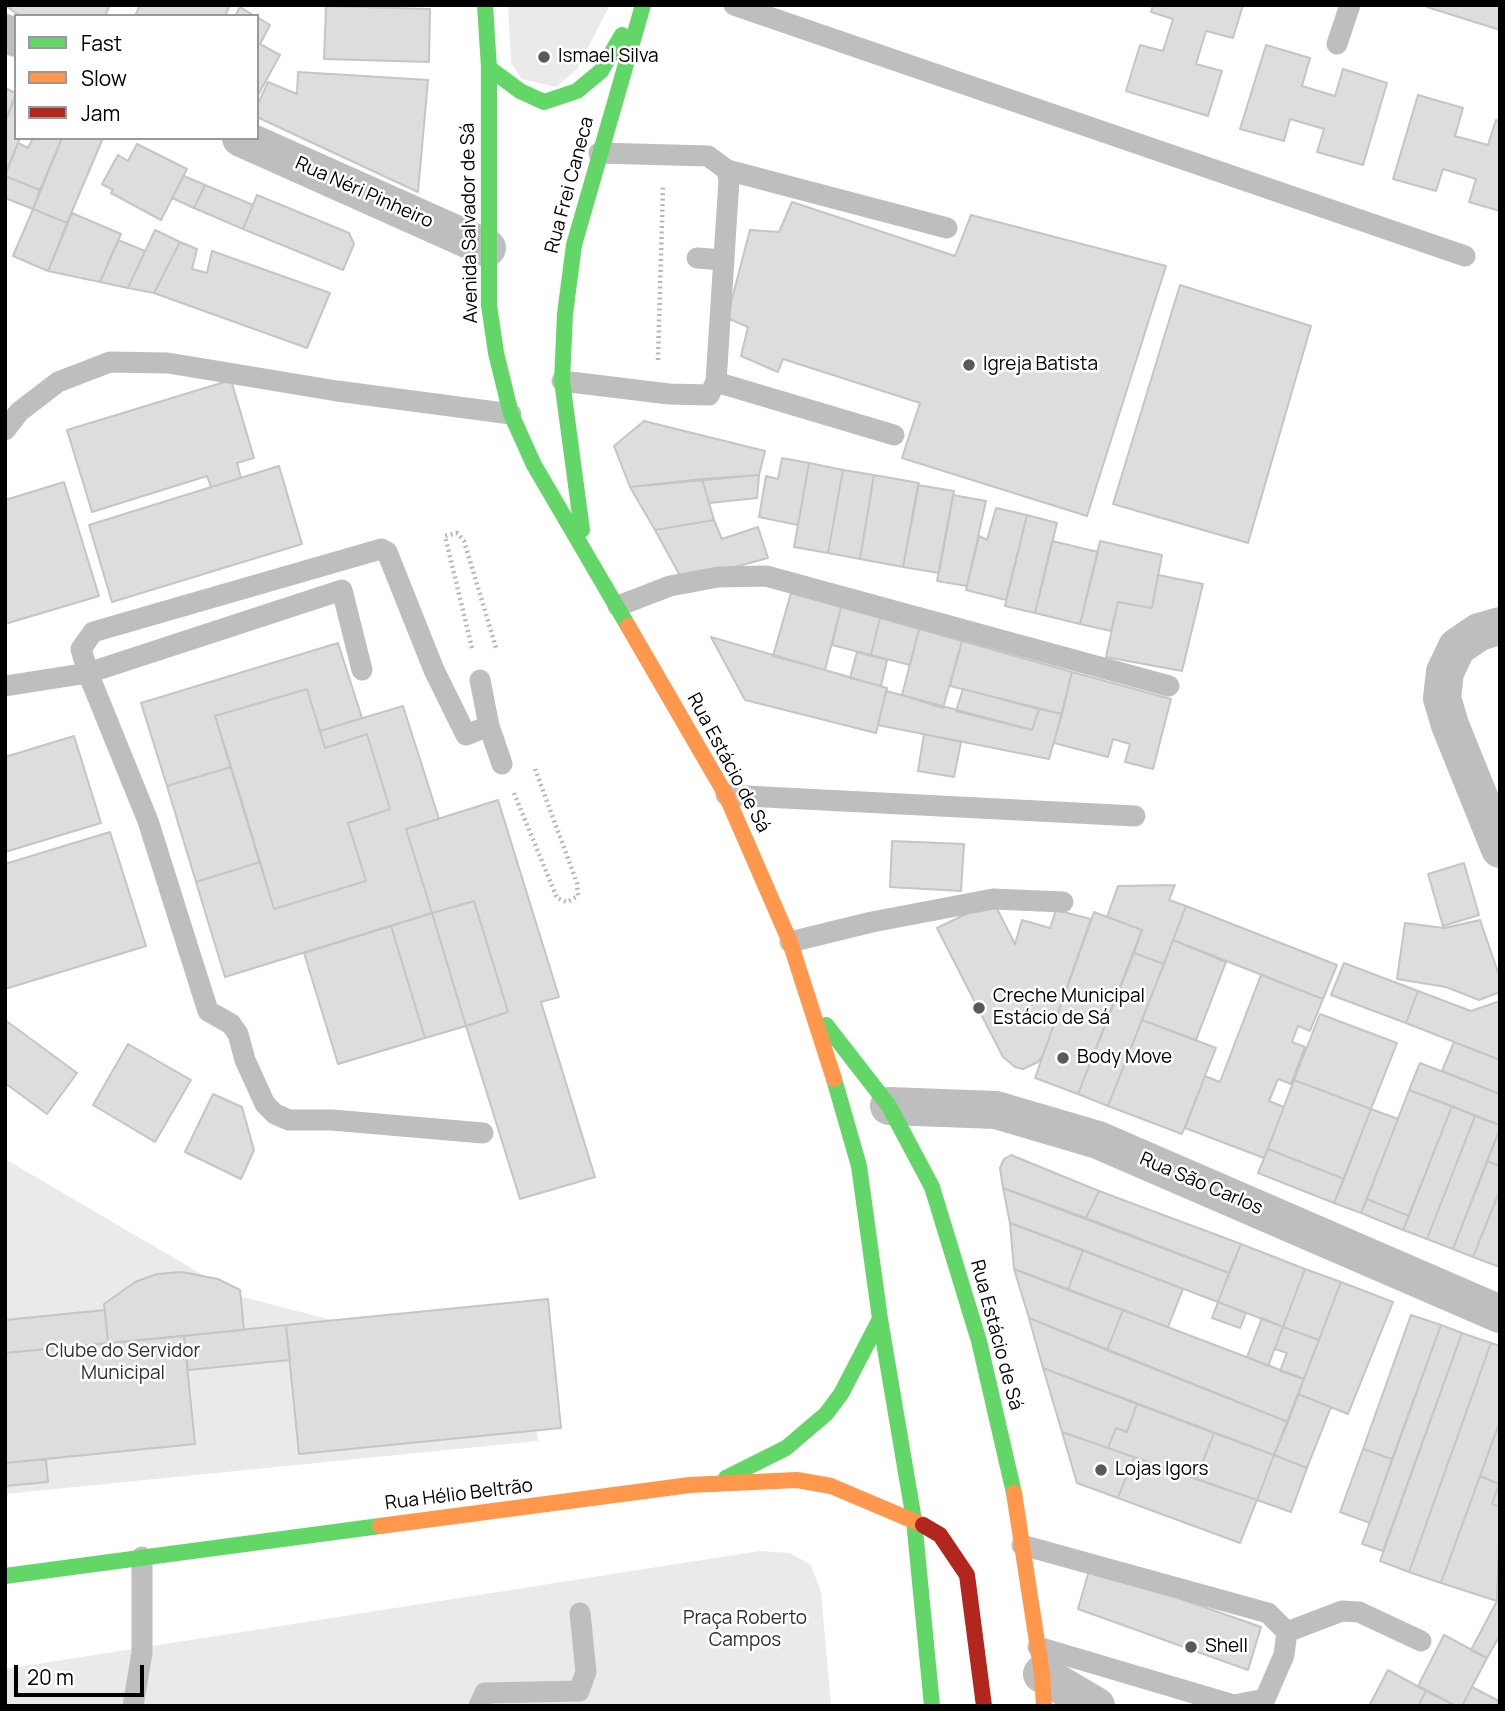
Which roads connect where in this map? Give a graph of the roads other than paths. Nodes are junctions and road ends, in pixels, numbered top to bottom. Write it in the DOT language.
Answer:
graph roads {
  1 [pos="485,5"];
  2 [pos="641,5"];
  3 [pos="734,5"];
  4 [pos="1350,5"];
  5 [pos="1337,44"];
  6 [pos="489,68"];
  7 [pos="245,140"];
  8 [pos="599,153"];
  9 [pos="727,170"];
  10 [pos="947,228"];
  11 [pos="487,248"];
  12 [pos="1465,256"];
  13 [pos="696,258"];
  14 [pos="724,260"];
  15 [pos="562,381"];
  16 [pos="716,382"];
  17 [pos="511,414"];
  18 [pos="5,430"];
  19 [pos="894,435"];
  20 [pos="584,546"];
  21 [pos="618,607"];
  22 [pos="1500,626"];
  23 [pos="362,670"];
  24 [pos="88,673"];
  25 [pos="480,680"];
  26 [pos="5,686"];
  27 [pos="1169,686"];
  28 [pos="489,726"];
  29 [pos="502,764"];
  30 [pos="726,795"];
  31 [pos="1135,816"];
  32 [pos="1500,849"];
  33 [pos="1063,902"];
  34 [pos="790,942"];
  35 [pos="814,1009"];
  36 [pos="889,1106"];
  37 [pos="483,1133"];
  38 [pos="1500,1314"];
  39 [pos="880,1319"];
  40 [pos="716,1484"];
  41 [pos="914,1520"];
  42 [pos="1022,1545"];
  43 [pos="142,1558"];
  44 [pos="5,1576"];
  45 [pos="580,1613"];
  46 [pos="1287,1632"];
  47 [pos="1421,1641"];
  48 [pos="1041,1676"];
  49 [pos="134,1706"];
  50 [pos="479,1706"];
  51 [pos="932,1706"];
  52 [pos="984,1706"];
  53 [pos="1096,1706"];
  1 -- 6 [label="main road, Avenida Salvador de Sá"];
  2 -- 6 [label="main road"];
  2 -- 8 [label="main road, Rua Frei Caneca"];
  3 -- 12 [label="lane"];
  4 -- 5 [label="lane"];
  6 -- 11 [label="main road, Avenida Salvador de Sá"];
  7 -- 11 [label="street, Rua Néri Pinheiro"];
  8 -- 9 [label="lane"];
  8 -- 15 [label="main road, Rua Frei Caneca"];
  9 -- 10 [label="lane"];
  9 -- 14 [label="lane"];
  11 -- 17 [label="main road, Avenida Salvador de Sá"];
  13 -- 14 [label="lane"];
  14 -- 16 [label="lane"];
  15 -- 16 [label="lane"];
  15 -- 20 [label="main road, Rua Frei Caneca"];
  16 -- 19 [label="lane"];
  17 -- 18 [label="lane"];
  17 -- 20 [label="main road, Avenida Salvador de Sá"];
  20 -- 21 [label="main road, Rua Estácio de Sá"];
  21 -- 27 [label="lane"];
  21 -- 30 [label="main road, Rua Estácio de Sá"];
  22 -- 32 [label="street"];
  23 -- 24 [label="lane"];
  24 -- 26 [label="lane"];
  24 -- 28 [label="lane"];
  24 -- 37 [label="lane"];
  25 -- 28 [label="lane"];
  28 -- 29 [label="lane"];
  30 -- 31 [label="lane"];
  30 -- 34 [label="main road, Rua Estácio de Sá"];
  33 -- 34 [label="lane"];
  34 -- 35 [label="main road, Rua Estácio de Sá"];
  35 -- 36 [label="main road, Rua Estácio de Sá"];
  35 -- 39 [label="main road, Rua Estácio de Sá"];
  36 -- 38 [label="street, Rua São Carlos"];
  36 -- 42 [label="main road, Rua Estácio de Sá"];
  39 -- 40 [label="main road"];
  39 -- 41 [label="main road, Rua Estácio de Sá"];
  40 -- 41 [label="main road, Rua Hélio Beltrão"];
  40 -- 43 [label="main road, Rua Hélio Beltrão"];
  41 -- 51 [label="main road, Rua Estácio de Sá"];
  41 -- 52 [label="main road, Rua Hélio Beltrão"];
  42 -- 46 [label="lane"];
  42 -- 48 [label="main road, Rua Estácio de Sá"];
  43 -- 44 [label="main road, Rua Hélio Beltrão"];
  43 -- 49 [label="lane"];
  45 -- 50 [label="lane"];
  46 -- 47 [label="lane"];
  46 -- 48 [label="lane"];
  48 -- 53 [label="street"];
}
